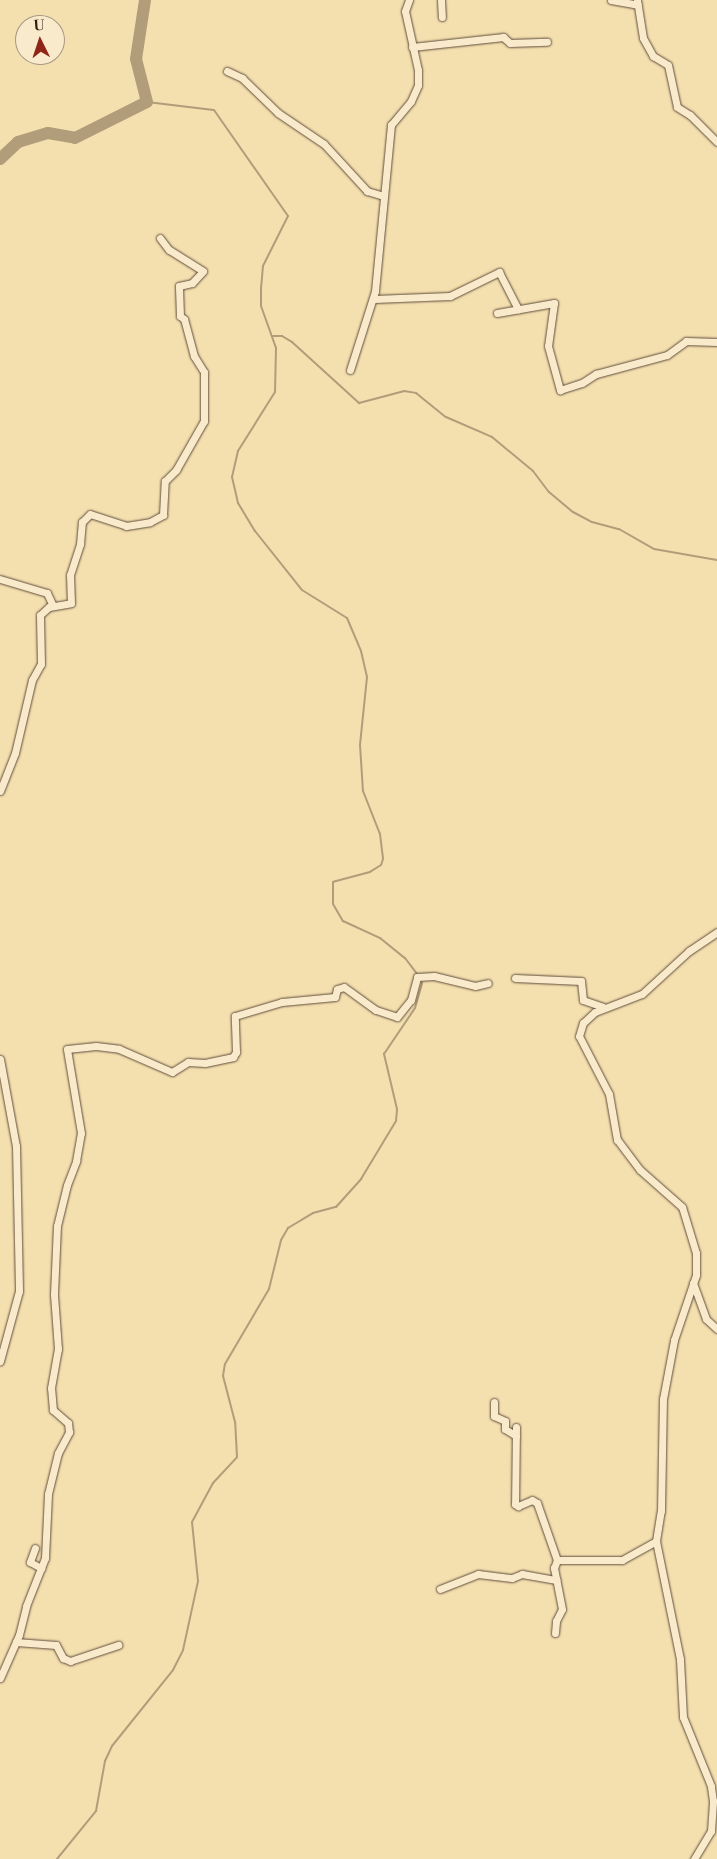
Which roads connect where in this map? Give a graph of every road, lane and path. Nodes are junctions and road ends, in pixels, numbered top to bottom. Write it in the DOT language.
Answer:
graph roads {
  1 [pos="409,0"];
  2 [pos="441,0"];
  3 [pos="611,0"];
  4 [pos="638,2"];
  5 [pos="442,17"];
  6 [pos="547,42"];
  7 [pos="412,47"];
  8 [pos="227,71"];
  9 [pos="717,142"];
  10 [pos="383,196"];
  11 [pos="160,238"];
  12 [pos="373,301"];
  13 [pos="518,309"];
  14 [pos="498,313"];
  15 [pos="717,342"];
  16 [pos="350,370"];
  17 [pos="0,579"];
  18 [pos="53,606"];
  19 [pos="0,791"];
  20 [pos="717,932"];
  21 [pos="515,978"];
  22 [pos="488,983"];
  23 [pos="603,1007"];
  24 [pos="0,1059"];
  25 [pos="693,1283"];
  26 [pos="717,1329"];
  27 [pos="0,1361"];
  28 [pos="494,1402"];
  29 [pos="516,1427"];
  30 [pos="516,1436"];
  31 [pos="656,1541"];
  32 [pos="35,1548"];
  33 [pos="557,1560"];
  34 [pos="41,1568"];
  35 [pos="556,1580"];
  36 [pos="440,1589"];
  37 [pos="555,1633"];
  38 [pos="16,1642"];
  39 [pos="118,1645"];
  40 [pos="0,1678"];
  41 [pos="694,1859"];
  1 -- 7 [label="street"];
  2 -- 5 [label="street"];
  3 -- 4 [label="street"];
  4 -- 9 [label="street"];
  6 -- 7 [label="street"];
  7 -- 10 [label="street"];
  8 -- 10 [label="street"];
  10 -- 12 [label="street"];
  11 -- 18 [label="street"];
  12 -- 13 [label="street"];
  12 -- 16 [label="street"];
  13 -- 14 [label="street"];
  13 -- 15 [label="street"];
  17 -- 18 [label="street"];
  18 -- 19 [label="street"];
  20 -- 23 [label="street"];
  21 -- 23 [label="street"];
  22 -- 34 [label="street"];
  23 -- 25 [label="street"];
  24 -- 27 [label="street"];
  25 -- 26 [label="street"];
  25 -- 31 [label="street"];
  28 -- 30 [label="street"];
  29 -- 30 [label="street"];
  30 -- 33 [label="street"];
  31 -- 33 [label="street"];
  31 -- 41 [label="street"];
  32 -- 34 [label="street"];
  33 -- 35 [label="street"];
  34 -- 38 [label="street"];
  35 -- 36 [label="street"];
  35 -- 37 [label="street"];
  38 -- 39 [label="street"];
  38 -- 40 [label="street"];
}
